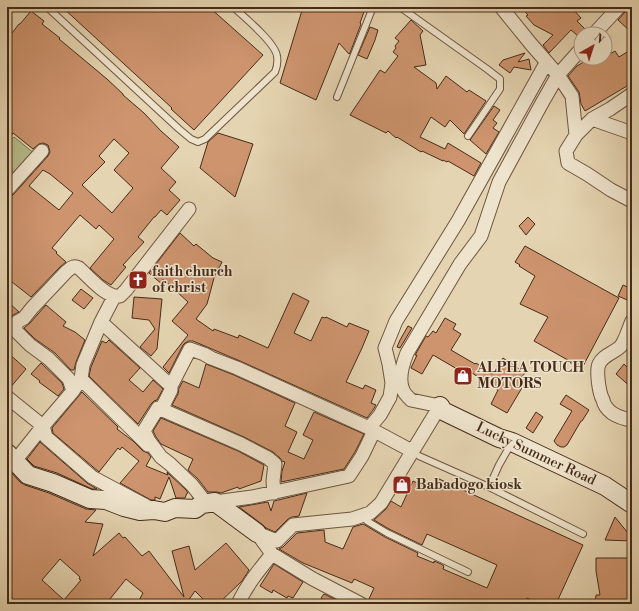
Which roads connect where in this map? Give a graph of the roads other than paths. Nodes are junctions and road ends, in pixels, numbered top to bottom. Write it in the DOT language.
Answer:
graph roads {
  1 [pos="47,7"];
  2 [pos="233,7"];
  3 [pos="373,7"];
  4 [pos="400,7"];
  5 [pos="501,7"];
  6 [pos="619,7"];
  7 [pos="601,26"];
  8 [pos="573,58"];
  9 [pos="545,65"];
  10 [pos="558,75"];
  11 [pos="632,94"];
  12 [pos="337,97"];
  13 [pos="592,119"];
  14 [pos="632,133"];
  15 [pos="576,135"];
  16 [pos="468,136"];
  17 [pos="42,151"];
  18 [pos="7,190"];
  19 [pos="632,201"];
  20 [pos="189,209"];
  21 [pos="114,297"];
  22 [pos="632,321"];
  23 [pos="101,322"];
  24 [pos="81,379"];
  25 [pos="171,386"];
  26 [pos="73,391"];
  27 [pos="7,397"];
  28 [pos="440,406"];
  29 [pos="158,408"];
  30 [pos="632,420"];
  31 [pos="43,426"];
  32 [pos="372,430"];
  33 [pos="512,442"];
  34 [pos="415,453"];
  35 [pos="11,457"];
  36 [pos="161,457"];
  37 [pos="489,487"];
  38 [pos="274,493"];
  39 [pos="215,502"];
  40 [pos="632,504"];
  41 [pos="154,510"];
  42 [pos="370,513"];
  43 [pos="257,533"];
  44 [pos="583,534"];
  45 [pos="272,554"];
  46 [pos="468,572"];
  47 [pos="238,604"];
  48 [pos="361,604"];
  1 -- 2 [label="lane"];
  3 -- 12 [label="lane"];
  4 -- 16 [label="lane"];
  5 -- 10 [label="street"];
  6 -- 7 [label="street"];
  8 -- 10 [label="street"];
  9 -- 32 [label="street"];
  10 -- 15 [label="street"];
  10 -- 28 [label="street"];
  11 -- 13 [label="street"];
  13 -- 14 [label="street"];
  13 -- 15 [label="street"];
  15 -- 19 [label="street"];
  17 -- 18 [label="street"];
  20 -- 21 [label="street"];
  21 -- 23 [label="street"];
  21 -- 26 [label="street"];
  22 -- 30 [label="street"];
  23 -- 24 [label="street"];
  23 -- 25 [label="street"];
  24 -- 26 [label="street"];
  24 -- 36 [label="street"];
  25 -- 29 [label="street"];
  25 -- 32 [label="street"];
  26 -- 31 [label="street"];
  27 -- 31 [label="street"];
  28 -- 33 [label="street, Lucky Summer Road"];
  28 -- 34 [label="street"];
  29 -- 36 [label="street"];
  29 -- 38 [label="street"];
  31 -- 35 [label="street"];
  31 -- 41 [label="street"];
  32 -- 34 [label="street"];
  32 -- 38 [label="street"];
  33 -- 37 [label="lane"];
  33 -- 40 [label="street, Lucky Summer Road"];
  34 -- 37 [label="lane"];
  34 -- 42 [label="street"];
  35 -- 41 [label="street"];
  36 -- 39 [label="street"];
  37 -- 44 [label="lane"];
  38 -- 39 [label="street"];
  39 -- 41 [label="street"];
  39 -- 43 [label="street"];
  42 -- 43 [label="street"];
  42 -- 46 [label="lane"];
  43 -- 45 [label="street"];
  45 -- 47 [label="street"];
  45 -- 48 [label="street"];
}
